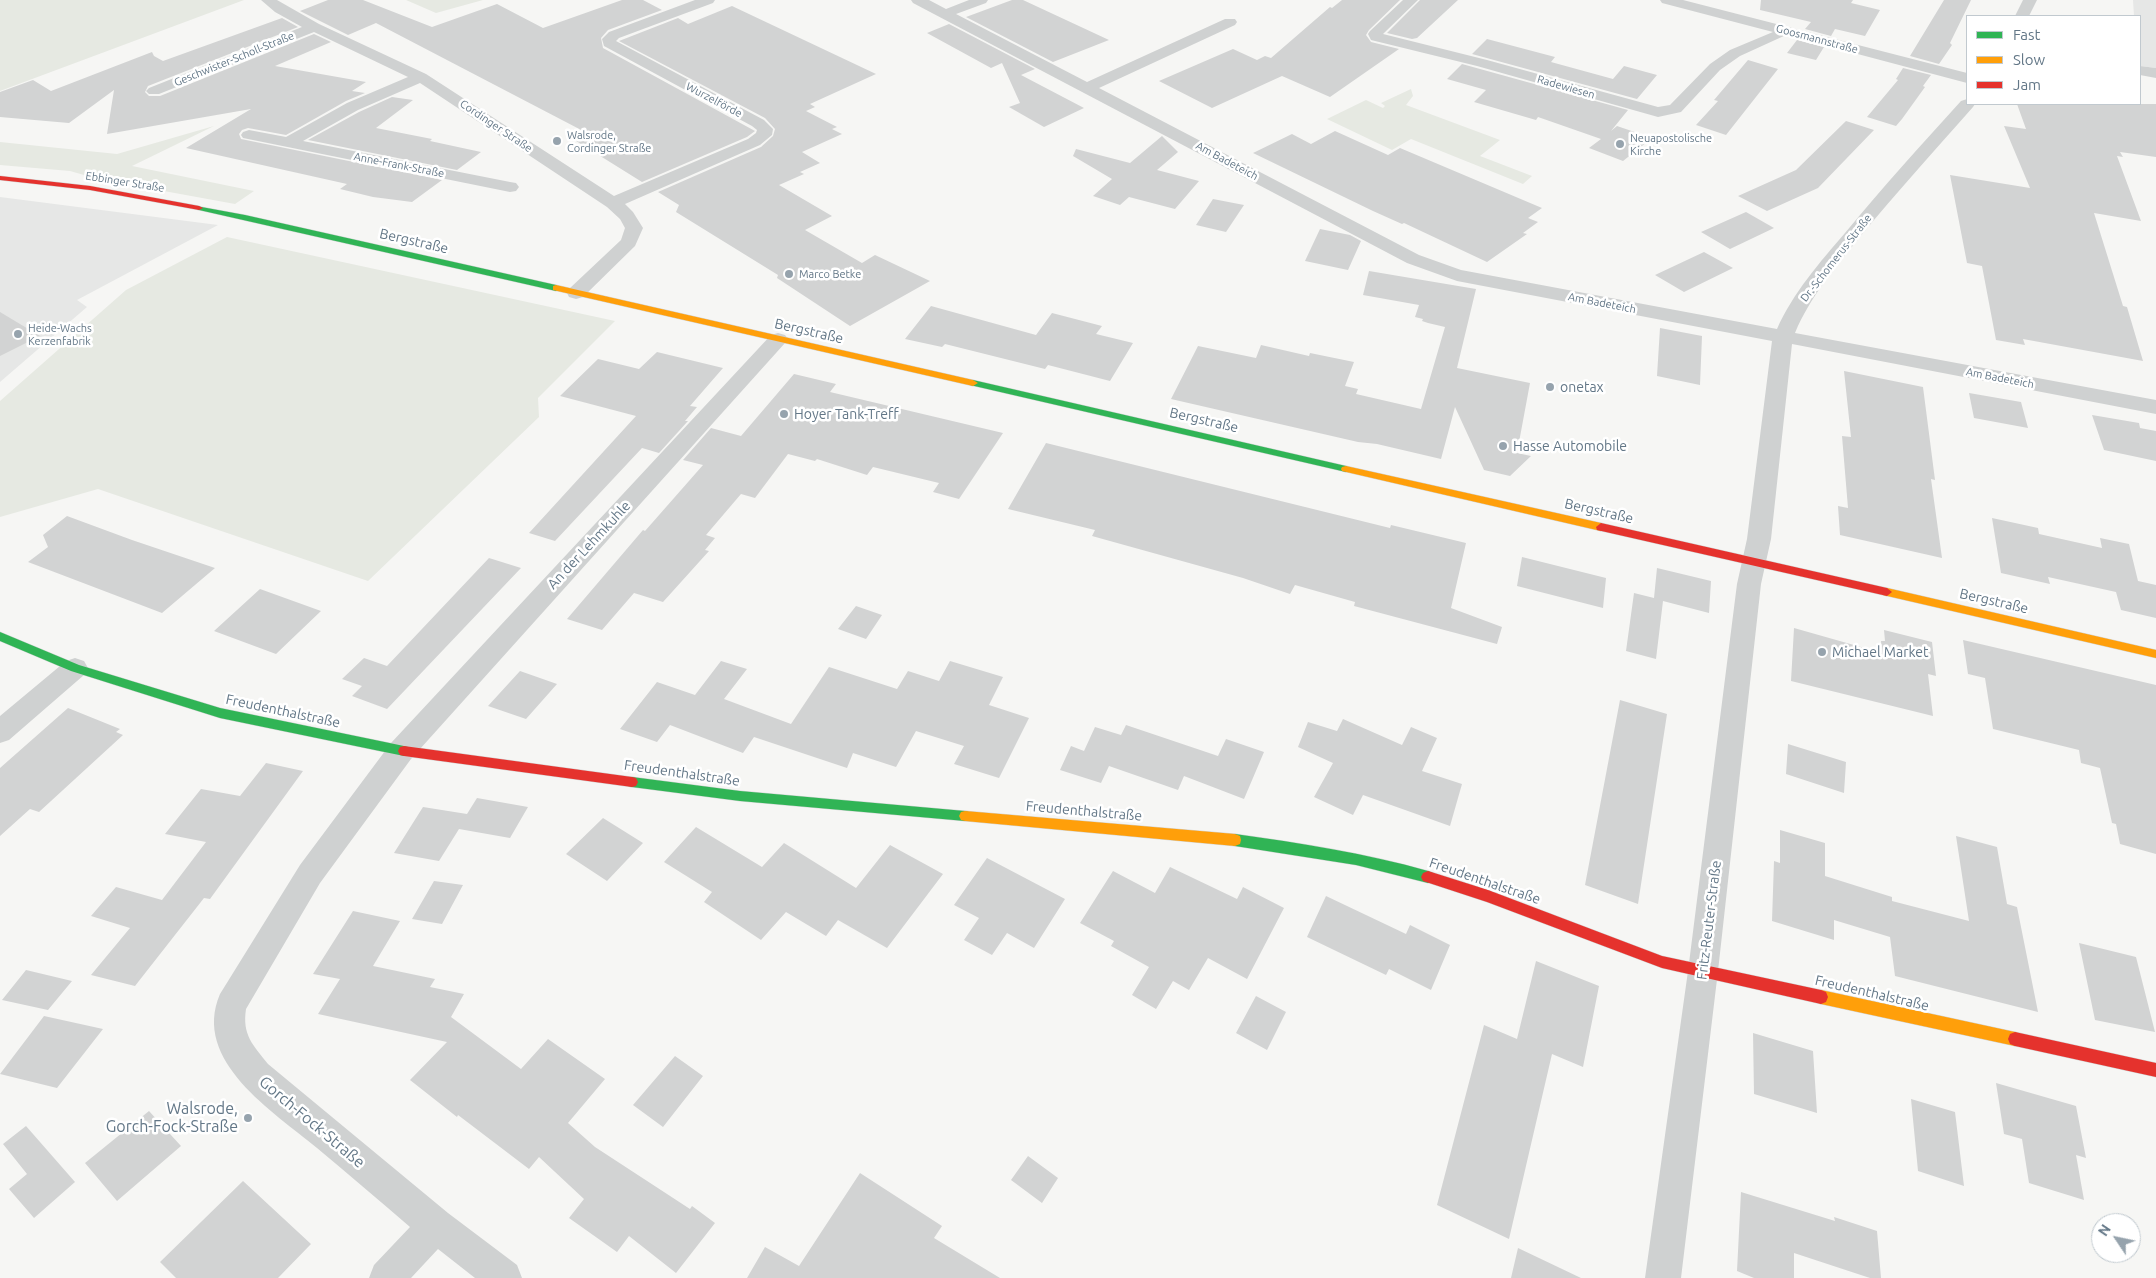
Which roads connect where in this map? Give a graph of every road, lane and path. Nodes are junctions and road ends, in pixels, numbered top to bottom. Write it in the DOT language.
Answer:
graph roads {
  1 [pos="268,0"];
  2 [pos="708,0"];
  3 [pos="918,0"];
  4 [pos="981,0"];
  5 [pos="1411,0"];
  6 [pos="1667,0"];
  7 [pos="2030,0"];
  8 [pos="945,14"];
  9 [pos="2022,15"];
  10 [pos="1230,22"];
  11 [pos="314,27"];
  12 [pos="1783,30"];
  13 [pos="2141,70"];
  14 [pos="2156,73"];
  15 [pos="420,77"];
  16 [pos="1966,78"];
  17 [pos="1087,88"];
  18 [pos="154,91"];
  19 [pos="1966,105"];
  20 [pos="249,135"];
  21 [pos="288,143"];
  22 [pos="0,178"];
  23 [pos="510,187"];
  24 [pos="613,203"];
  25 [pos="245,217"];
  26 [pos="576,293"];
  27 [pos="1783,337"];
  28 [pos="778,339"];
  29 [pos="2156,406"];
  30 [pos="1753,562"];
  31 [pos="0,636"];
  32 [pos="2156,654"];
  33 [pos="76,668"];
  34 [pos="0,732"];
  35 [pos="401,751"];
  36 [pos="1704,971"];
  37 [pos="2156,1070"];
  38 [pos="436,1225"];
  39 [pos="387,1278"];
  40 [pos="504,1278"];
  41 [pos="1663,1278"];
  1 -- 11 [label="street, Cordinger Straße"];
  2 -- 24 [label="street, Wurzelförde"];
  3 -- 8 [label="street, Am Badeteich"];
  4 -- 8 [label="street"];
  5 -- 12 [label="street, Radewiesen"];
  6 -- 12 [label="street, Goosmannstraße"];
  7 -- 9 [label="street"];
  8 -- 17 [label="street, Am Badeteich"];
  10 -- 17 [label="street"];
  11 -- 15 [label="street, Cordinger Straße"];
  11 -- 18 [label="street, Geschwister-Scholl-Straße"];
  12 -- 16 [label="street, Goosmannstraße"];
  13 -- 14 [label="street"];
  15 -- 21 [label="street"];
  15 -- 24 [label="street, Cordinger Straße"];
  17 -- 27 [label="street, Am Badeteich"];
  19 -- 27 [label="street, Dr.-Schomerus-Straße"];
  20 -- 21 [label="street, Anne-Frank-Straße"];
  21 -- 23 [label="street, Anne-Frank-Straße"];
  22 -- 25 [label="main road, Ebbinger Straße"];
  24 -- 26 [label="street, Cordinger Straße"];
  25 -- 26 [label="main road, Bergstraße"];
  26 -- 28 [label="main road, Bergstraße"];
  27 -- 29 [label="street, Am Badeteich"];
  27 -- 30 [label="street, Dr.-Schomerus-Straße"];
  28 -- 30 [label="main road, Bergstraße"];
  28 -- 35 [label="street, An der Lehmkuhle"];
  30 -- 32 [label="main road, Bergstraße"];
  30 -- 36 [label="street, Fritz-Reuter-Straße"];
  31 -- 33 [label="main road, Freudenthalstraße"];
  33 -- 34 [label="street"];
  33 -- 35 [label="main road, Freudenthalstraße"];
  35 -- 36 [label="main road, Freudenthalstraße"];
  35 -- 38 [label="street, Gorch-Fock-Straße"];
  36 -- 37 [label="main road, Freudenthalstraße"];
  36 -- 41 [label="street, Fritz-Reuter-Straße"];
  38 -- 39 [label="street"];
  38 -- 40 [label="street, Gorch-Fock-Straße"];
}
